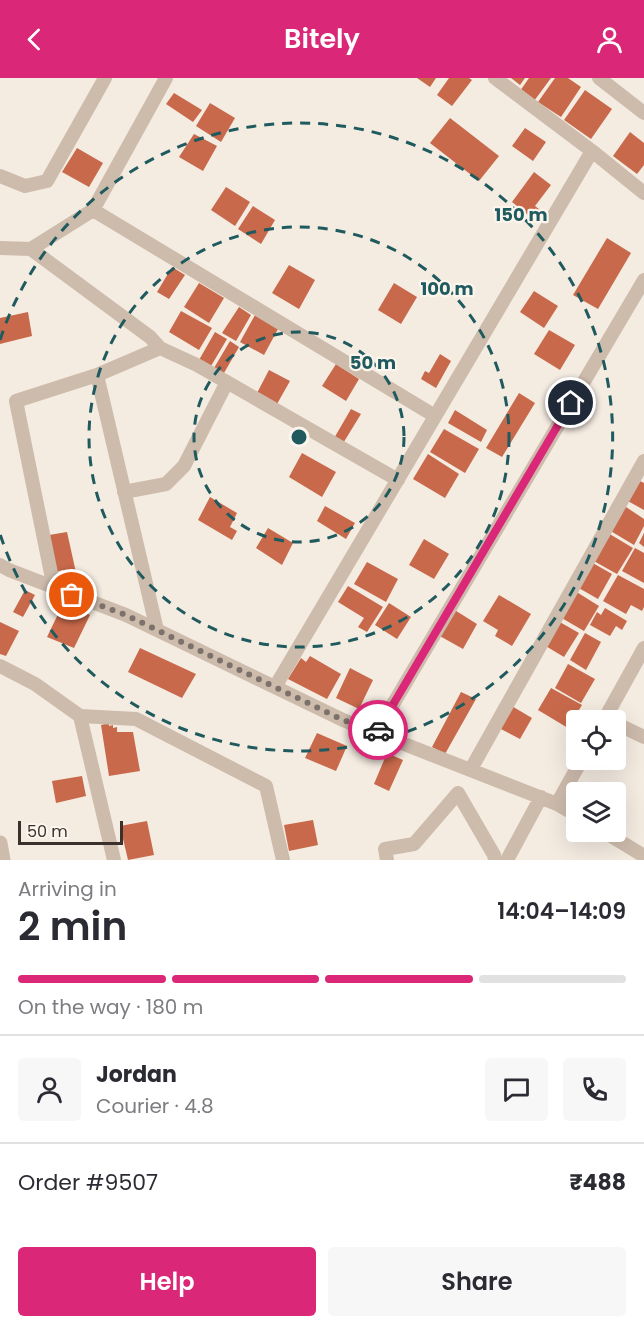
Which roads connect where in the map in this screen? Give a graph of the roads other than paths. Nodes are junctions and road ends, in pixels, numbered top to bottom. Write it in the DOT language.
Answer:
graph roads {
  1 [pos="105,78"];
  2 [pos="166,78"];
  3 [pos="495,78"];
  4 [pos="599,78"];
  5 [pos="644,113"];
  6 [pos="592,151"];
  7 [pos="0,176"];
  8 [pos="644,194"];
  9 [pos="93,210"];
  10 [pos="0,248"];
  11 [pos="31,249"];
  12 [pos="644,280"];
  13 [pos="160,348"];
  14 [pos="97,375"];
  15 [pos="227,382"];
  16 [pos="435,416"];
  17 [pos="644,461"];
  18 [pos="398,480"];
  19 [pos="124,492"];
  20 [pos="0,565"];
  21 [pos="54,588"];
  22 [pos="157,630"];
  23 [pos="644,648"];
  24 [pos="0,666"];
  25 [pos="276,687"];
  26 [pos="613,710"];
  27 [pos="80,716"];
  28 [pos="626,728"];
  29 [pos="376,733"];
  30 [pos="644,736"];
  31 [pos="471,770"];
  32 [pos="576,770"];
  33 [pos="542,797"];
  34 [pos="557,804"];
  35 [pos="566,809"];
  36 [pos="621,842"];
  37 [pos="0,843"];
  38 [pos="644,856"];
  39 [pos="3,860"];
  40 [pos="114,860"];
  41 [pos="283,860"];
  42 [pos="387,860"];
  43 [pos="495,860"];
  44 [pos="507,860"];
  1 -- 7 [label="street"];
  2 -- 9 [label="street"];
  3 -- 6 [label="street"];
  4 -- 5 [label="street"];
  6 -- 8 [label="street"];
  6 -- 16 [label="street"];
  9 -- 11 [label="street"];
  9 -- 16 [label="street"];
  10 -- 11 [label="street"];
  11 -- 13 [label="street"];
  12 -- 29 [label="street"];
  13 -- 14 [label="street"];
  13 -- 15 [label="street"];
  14 -- 19 [label="street"];
  14 -- 21 [label="street"];
  15 -- 18 [label="street"];
  15 -- 19 [label="street"];
  16 -- 18 [label="street"];
  17 -- 31 [label="street"];
  18 -- 25 [label="street"];
  19 -- 22 [label="street"];
  20 -- 21 [label="street"];
  21 -- 22 [label="street"];
  22 -- 25 [label="street"];
  23 -- 26 [label="street"];
  24 -- 27 [label="street"];
  25 -- 29 [label="street"];
  27 -- 40 [label="street"];
  27 -- 41 [label="street"];
  28 -- 30 [label="street"];
  29 -- 31 [label="street"];
  31 -- 33 [label="street"];
  32 -- 34 [label="street"];
  33 -- 34 [label="street"];
  33 -- 44 [label="street"];
  34 -- 35 [label="street"];
  36 -- 38 [label="street"];
  37 -- 39 [label="street"];
  42 -- 43 [label="street"];
}
